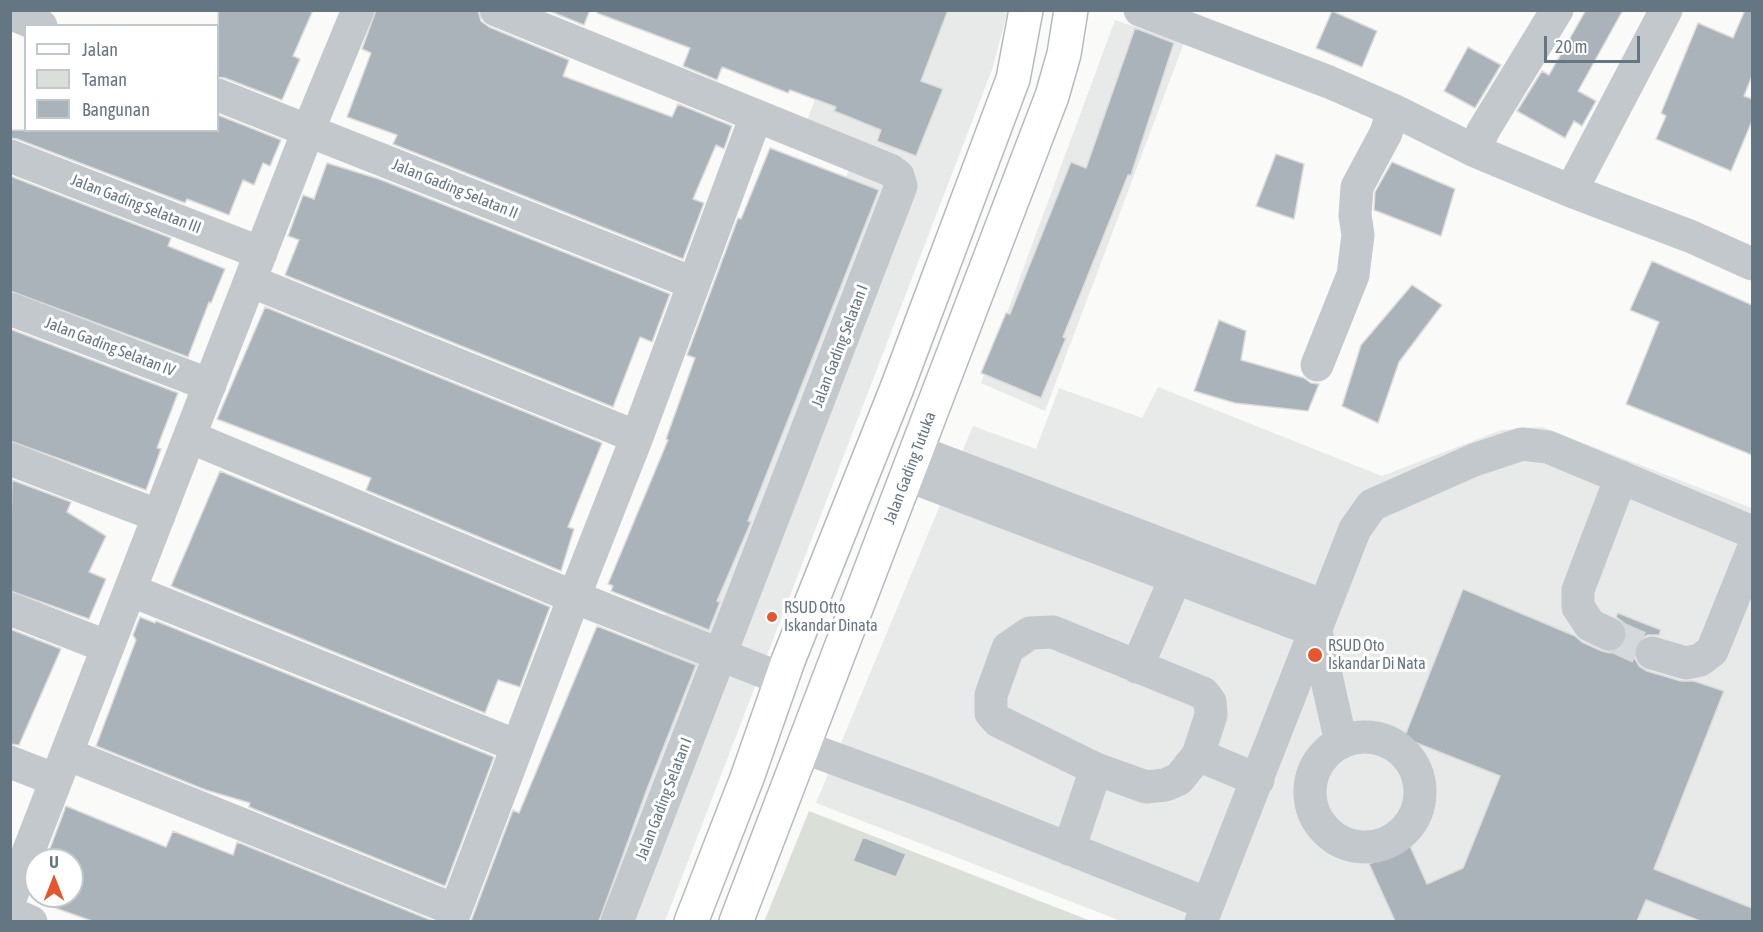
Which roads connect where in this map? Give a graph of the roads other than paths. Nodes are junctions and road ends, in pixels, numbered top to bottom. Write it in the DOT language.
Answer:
graph roads {
  1 [pos="358,10"];
  2 [pos="496,10"];
  3 [pos="1026,10"];
  4 [pos="1140,10"];
  5 [pos="1557,10"];
  6 [pos="1666,10"];
  7 [pos="1071,11"];
  8 [pos="10,13"];
  9 [pos="36,24"];
  10 [pos="219,95"];
  11 [pos="1393,110"];
  12 [pos="756,116"];
  13 [pos="308,131"];
  14 [pos="1474,151"];
  15 [pos="10,156"];
  16 [pos="1571,191"];
  17 [pos="1752,264"];
  18 [pos="256,267"];
  19 [pos="693,283"];
  20 [pos="10,309"];
  21 [pos="1317,365"];
  22 [pos="210,386"];
  23 [pos="190,437"];
  24 [pos="637,437"];
  25 [pos="10,459"];
  26 [pos="912,463"];
  27 [pos="1621,477"];
  28 [pos="159,516"];
  29 [pos="1752,532"];
  30 [pos="1752,552"];
  31 [pos="1176,577"];
  32 [pos="130,590"];
  33 [pos="574,597"];
  34 [pos="10,609"];
  35 [pos="1320,619"];
  36 [pos="1609,634"];
  37 [pos="108,647"];
  38 [pos="1652,653"];
  39 [pos="721,654"];
  40 [pos="1137,667"];
  41 [pos="785,670"];
  42 [pos="830,677"];
  43 [pos="1341,742"];
  44 [pos="517,746"];
  45 [pos="803,747"];
  46 [pos="1198,755"];
  47 [pos="10,762"];
  48 [pos="62,767"];
  49 [pos="1096,769"];
  50 [pos="1258,780"];
  51 [pos="1069,849"];
  52 [pos="10,899"];
  53 [pos="10,913"];
  54 [pos="1205,913"];
  55 [pos="453,916"];
  56 [pos="31,921"];
  57 [pos="617,921"];
  58 [pos="692,921"];
  59 [pos="736,921"];
  1 -- 13 [label="street"];
  2 -- 12 [label="street, Jalan Gading Selatan I"];
  3 -- 41 [label="main road"];
  4 -- 11 [label="street"];
  5 -- 14 [label="street"];
  6 -- 16 [label="street"];
  7 -- 26 [label="main road, Jalan Gading Tutuka"];
  8 -- 9 [label="street"];
  10 -- 13 [label="street, Jalan Gading Selatan II"];
  11 -- 14 [label="street"];
  11 -- 21 [label="street"];
  12 -- 19 [label="street"];
  12 -- 39 [label="street, Jalan Gading Selatan I"];
  13 -- 18 [label="street"];
  13 -- 19 [label="street, Jalan Gading Selatan II"];
  14 -- 16 [label="street"];
  15 -- 18 [label="street, Jalan Gading Selatan III"];
  16 -- 17 [label="street"];
  18 -- 22 [label="street"];
  18 -- 24 [label="street, Jalan Gading Selatan III"];
  19 -- 24 [label="street"];
  20 -- 22 [label="street, Jalan Gading Selatan IV"];
  22 -- 23 [label="street"];
  23 -- 28 [label="street"];
  23 -- 33 [label="street"];
  24 -- 33 [label="street"];
  25 -- 28 [label="street"];
  26 -- 31 [label="street"];
  26 -- 35 [label="street"];
  26 -- 42 [label="main road, Jalan Gading Tutuka"];
  27 -- 29 [label="street"];
  27 -- 35 [label="street"];
  27 -- 36 [label="street"];
  28 -- 32 [label="street"];
  30 -- 38 [label="street"];
  31 -- 35 [label="street"];
  31 -- 40 [label="street"];
  32 -- 37 [label="street"];
  32 -- 44 [label="street"];
  33 -- 39 [label="street"];
  33 -- 44 [label="street"];
  34 -- 37 [label="street"];
  35 -- 43 [label="street"];
  35 -- 50 [label="street"];
  37 -- 48 [label="street"];
  39 -- 41 [label="street"];
  39 -- 57 [label="street, Jalan Gading Selatan I"];
  40 -- 46 [label="street"];
  40 -- 49 [label="street"];
  41 -- 42 [label="main road"];
  41 -- 58 [label="main road"];
  42 -- 45 [label="main road, Jalan Gading Tutuka"];
  44 -- 55 [label="street"];
  45 -- 51 [label="street"];
  45 -- 59 [label="main road, Jalan Gading Tutuka"];
  46 -- 49 [label="street"];
  46 -- 50 [label="street"];
  47 -- 48 [label="street"];
  48 -- 52 [label="street"];
  48 -- 55 [label="street"];
  49 -- 51 [label="street"];
  50 -- 54 [label="street"];
  51 -- 54 [label="street"];
  53 -- 56 [label="street"];
}
